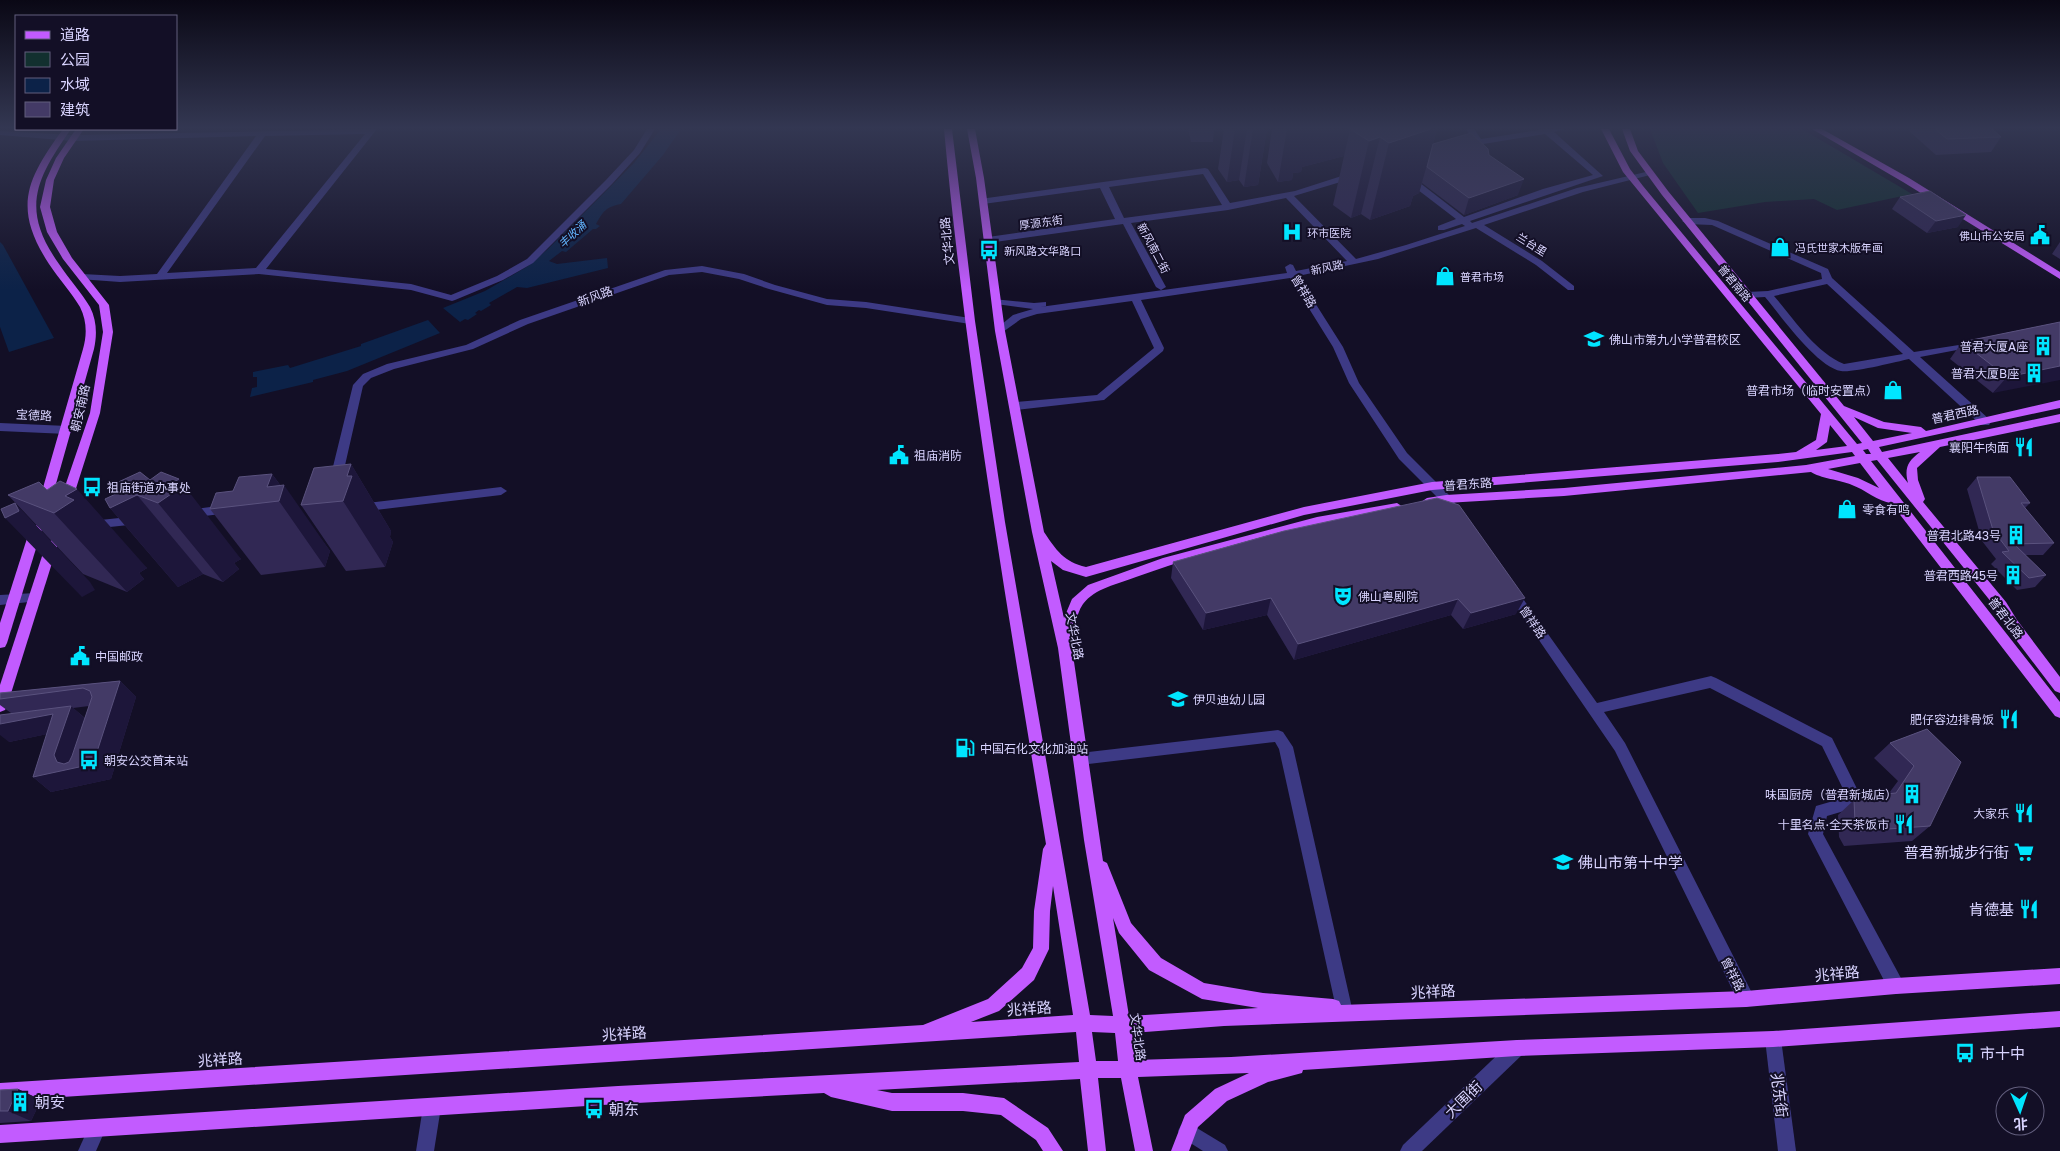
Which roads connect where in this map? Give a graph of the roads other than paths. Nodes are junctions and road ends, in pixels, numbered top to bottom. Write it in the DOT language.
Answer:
graph roads {
  1 [pos="34,183"];
  2 [pos="49,183"];
  3 [pos="228,183"];
  4 [pos="330,183"];
  5 [pos="608,183"];
  6 [pos="954,183"];
  7 [pos="980,183"];
  8 [pos="1125,183"];
  9 [pos="1213,183"];
  10 [pos="1328,183"];
  11 [pos="1414,183"];
  12 [pos="1572,183"];
  13 [pos="1603,183"];
  14 [pos="1636,183"];
  15 [pos="1656,183"];
  16 [pos="1910,183"];
  17 [pos="1104,186"];
  18 [pos="1288,195"];
  19 [pos="983,201"];
  20 [pos="1228,206"];
  21 [pos="1463,220"];
  22 [pos="1687,221"];
  23 [pos="1124,222"];
  24 [pos="1474,226"];
  25 [pos="988,240"];
  26 [pos="1349,258"];
  27 [pos="1291,270"];
  28 [pos="259,271"];
  29 [pos="160,276"];
  30 [pos="2060,276"];
  31 [pos="82,277"];
  32 [pos="1829,281"];
  33 [pos="1161,287"];
  34 [pos="1571,288"];
  35 [pos="1768,294"];
  36 [pos="1747,295"];
  37 [pos="1135,297"];
  38 [pos="996,301"];
  39 [pos="970,320"];
  40 [pos="1000,331"];
  41 [pos="1982,343"];
  42 [pos="1914,357"];
  43 [pos="2060,404"];
  44 [pos="1014,406"];
  45 [pos="1840,406"];
  46 [pos="1827,414"];
  47 [pos="2060,418"];
  48 [pos="1985,422"];
  49 [pos="0,427"];
  50 [pos="1934,433"];
  51 [pos="0,434"];
  52 [pos="66,434"];
  53 [pos="1942,443"];
  54 [pos="1871,444"];
  55 [pos="1854,448"];
  56 [pos="1796,456"];
  57 [pos="1881,456"];
  58 [pos="1864,460"];
  59 [pos="1806,469"];
  60 [pos="1432,486"];
  61 [pos="501,492"];
  62 [pos="333,493"];
  63 [pos="1446,499"];
  64 [pos="1898,504"];
  65 [pos="1922,508"];
  66 [pos="348,510"];
  67 [pos="62,511"];
  68 [pos="175,515"];
  69 [pos="146,519"];
  70 [pos="1463,523"];
  71 [pos="235,524"];
  72 [pos="76,527"];
  73 [pos="56,530"];
  74 [pos="1038,532"];
  75 [pos="1086,572"];
  76 [pos="1503,580"];
  77 [pos="1092,588"];
  78 [pos="35,598"];
  79 [pos="15,599"];
  80 [pos="0,600"];
  81 [pos="0,643"];
  82 [pos="1065,648"];
  83 [pos="2060,687"];
  84 [pos="0,706"];
  85 [pos="1594,709"];
  86 [pos="2060,712"];
  87 [pos="1080,759"];
  88 [pos="1052,837"];
  89 [pos="1092,840"];
  90 [pos="2060,976"];
  91 [pos="1896,986"];
  92 [pos="1746,999"];
  93 [pos="1344,1008"];
  94 [pos="1368,1012"];
  95 [pos="2060,1019"];
  96 [pos="1083,1023"];
  97 [pos="1122,1025"];
  98 [pos="918,1033"];
  99 [pos="1773,1039"];
  100 [pos="1517,1048"];
  101 [pos="1341,1058"];
  102 [pos="1128,1069"];
  103 [pos="1087,1070"];
  104 [pos="816,1084"];
  105 [pos="0,1092"];
  106 [pos="432,1107"];
  107 [pos="97,1128"];
  108 [pos="1187,1131"];
  109 [pos="0,1134"];
  110 [pos="87,1151"];
  111 [pos="425,1151"];
  112 [pos="1054,1151"];
  113 [pos="1097,1151"];
  114 [pos="1144,1151"];
  115 [pos="1180,1151"];
  116 [pos="1219,1151"];
  117 [pos="1409,1151"];
  118 [pos="1788,1151"];
  1 -- 52 [label="main road, 朝安南路"];
  2 -- 31 [label="main road, 朝安南路"];
  3 -- 29 [label="street"];
  4 -- 28 [label="street"];
  5 -- 28 [label="street"];
  6 -- 39 [label="main road, 文华北路"];
  7 -- 19 [label="main road, 文华北路"];
  8 -- 17 [label="street"];
  9 -- 20 [label="street"];
  10 -- 18 [label="street, 厚源东街"];
  11 -- 21 [label="street, 兰台里"];
  12 -- 21 [label="street, 新风路"];
  13 -- 24 [label="street, 新风路"];
  14 -- 46 [label="main road, 普君南路"];
  15 -- 22 [label="main road, 普君南路"];
  16 -- 30 [label="main road"];
  17 -- 19 [label="street"];
  17 -- 23 [label="street, 新风南二街"];
  18 -- 20 [label="street, 厚源东街"];
  18 -- 26 [label="street"];
  19 -- 25 [label="main road, 文华北路"];
  20 -- 23 [label="street, 厚源东街"];
  21 -- 24 [label="street, 兰台里"];
  21 -- 26 [label="street, 新风路"];
  22 -- 32 [label="street"];
  22 -- 36 [label="main road, 普君南路"];
  23 -- 25 [label="street, 厚源东街"];
  23 -- 33 [label="street, 新风南二街"];
  24 -- 26 [label="street, 新风路"];
  24 -- 34 [label="street, 兰台里"];
  25 -- 38 [label="main road, 文华北路"];
  26 -- 27 [label="street, 新风路"];
  27 -- 33 [label="street, 新风路"];
  27 -- 37 [label="street, 新风路"];
  27 -- 60 [label="street, 曾祥路"];
  28 -- 29 [label="street"];
  29 -- 31 [label="street"];
  31 -- 67 [label="main road, 朝安南路"];
  32 -- 35 [label="street"];
  32 -- 42 [label="street"];
  33 -- 38 [label="street, 新风路"];
  35 -- 36 [label="street"];
  35 -- 42 [label="street"];
  36 -- 45 [label="main road, 普君南路"];
  37 -- 40 [label="street, 新风路"];
  37 -- 44 [label="street"];
  38 -- 40 [label="main road, 文华北路"];
  39 -- 62 [label="street, 新风路"];
  39 -- 88 [label="main road, 文华北路"];
  40 -- 44 [label="main road, 文华北路"];
  41 -- 42 [label="street"];
  42 -- 48 [label="street"];
  43 -- 48 [label="main road, 普君西路"];
  44 -- 74 [label="main road, 文华北路"];
  45 -- 50 [label="main road"];
  45 -- 54 [label="main road, 普君南路"];
  46 -- 55 [label="main road, 普君南路"];
  46 -- 56 [label="main road"];
  47 -- 53 [label="main road, 普君西路"];
  48 -- 50 [label="main road, 普君西路"];
  49 -- 52 [label="street, 宝德路"];
  50 -- 54 [label="main road, 普君西路"];
  51 -- 52 [label="street, 宝德路"];
  52 -- 79 [label="main road, 朝安南路"];
  53 -- 57 [label="main road, 普君西路"];
  53 -- 65 [label="main road"];
  54 -- 55 [label="main road, 普君西路"];
  54 -- 57 [label="main road, 普君北路"];
  55 -- 56 [label="main road, 普君东路"];
  55 -- 58 [label="main road, 普君北路"];
  56 -- 60 [label="main road, 普君东路"];
  57 -- 58 [label="main road, 普君西路"];
  57 -- 65 [label="main road, 普君北路"];
  58 -- 59 [label="main road, 普君东路"];
  58 -- 64 [label="main road, 普君北路"];
  59 -- 63 [label="main road, 普君东路"];
  59 -- 64 [label="main road"];
  60 -- 63 [label="street, 曾祥路"];
  60 -- 75 [label="main road, 普君东路"];
  61 -- 66 [label="street"];
  63 -- 70 [label="street, 曾祥路"];
  63 -- 77 [label="main road, 普君东路"];
  64 -- 86 [label="main road, 普君北路"];
  65 -- 83 [label="main road, 普君北路"];
  68 -- 71 [label="street"];
  69 -- 72 [label="street"];
  73 -- 78 [label="main road"];
  74 -- 75 [label="main road"];
  74 -- 82 [label="main road, 文华北路"];
  75 -- 77 [label="main road"];
  76 -- 85 [label="street, 曾祥路"];
  77 -- 82 [label="main road, 普君东路"];
  78 -- 79 [label="street"];
  78 -- 84 [label="main road"];
  79 -- 80 [label="street"];
  79 -- 81 [label="main road, 朝安南路"];
  82 -- 87 [label="main road, 文华北路"];
  85 -- 91 [label="street"];
  85 -- 92 [label="street, 曾祥路"];
  87 -- 89 [label="main road, 文华北路"];
  87 -- 93 [label="street"];
  88 -- 96 [label="main road, 文华北路"];
  88 -- 98 [label="main road"];
  89 -- 93 [label="main road"];
  89 -- 97 [label="main road, 文华北路"];
  90 -- 91 [label="main road, 兆祥路"];
  91 -- 92 [label="main road, 兆祥路"];
  92 -- 94 [label="main road, 兆祥路"];
  93 -- 94 [label="main road"];
  94 -- 97 [label="main road, 兆祥路"];
  95 -- 99 [label="main road"];
  96 -- 97 [label="main road, 兆祥路"];
  96 -- 98 [label="main road, 兆祥路"];
  96 -- 103 [label="main road, 文华北路"];
  97 -- 102 [label="main road, 文华北路"];
  98 -- 105 [label="main road, 兆祥路"];
  99 -- 100 [label="main road"];
  99 -- 118 [label="street, 兆东街"];
  100 -- 101 [label="main road"];
  100 -- 117 [label="street, 大围街"];
  101 -- 102 [label="main road"];
  101 -- 108 [label="main road"];
  102 -- 103 [label="main road"];
  102 -- 114 [label="main road, 文华北路"];
  103 -- 104 [label="main road"];
  103 -- 113 [label="main road, 文华北路"];
  104 -- 106 [label="main road"];
  104 -- 112 [label="main road"];
  106 -- 107 [label="main road"];
  106 -- 111 [label="street"];
  107 -- 109 [label="main road"];
  107 -- 110 [label="street"];
  108 -- 115 [label="main road"];
  108 -- 116 [label="street"];
}
